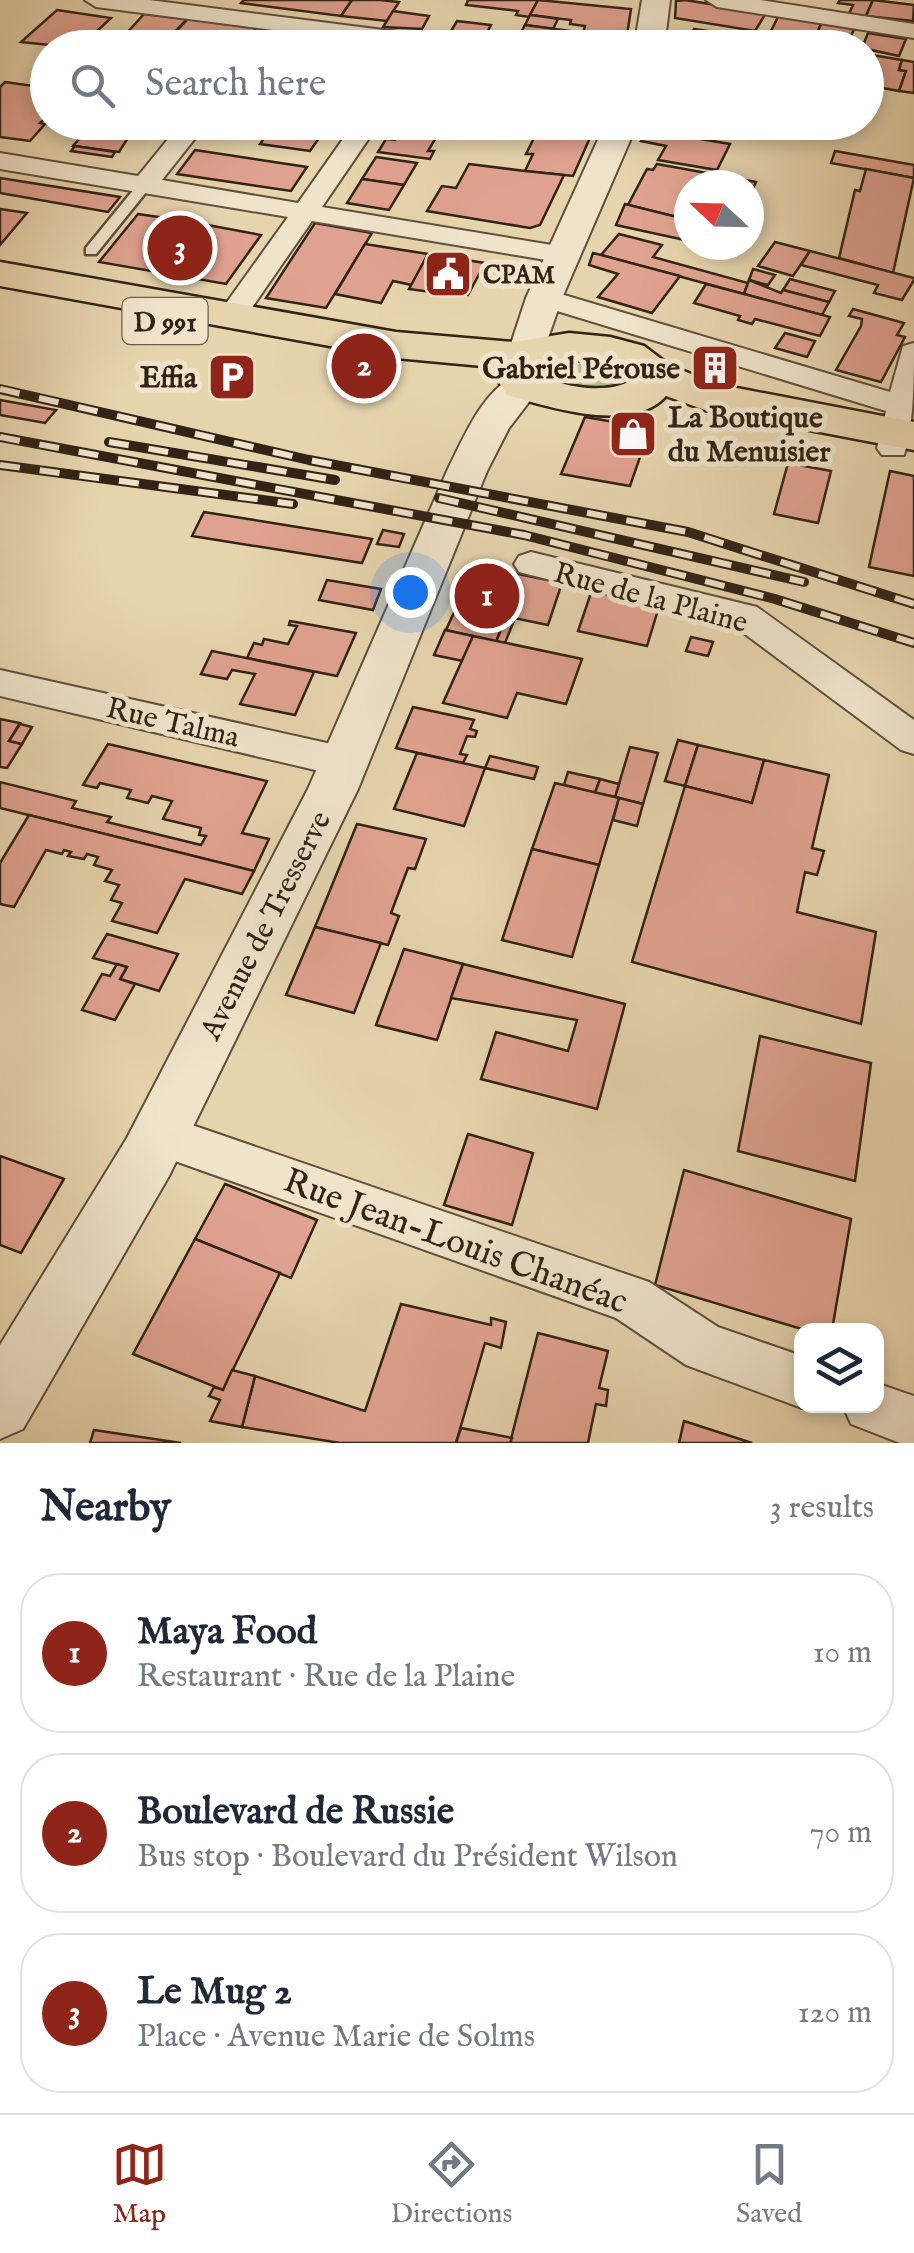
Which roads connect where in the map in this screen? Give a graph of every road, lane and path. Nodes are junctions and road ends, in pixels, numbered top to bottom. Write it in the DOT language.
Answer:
graph roads {
  1 [pos="96,0"];
  2 [pos="656,0"];
  3 [pos="717,0"];
  4 [pos="162,4"];
  5 [pos="277,22"];
  6 [pos="271,30"];
  7 [pos="327,30"];
  8 [pos="652,30"];
  9 [pos="914,32"];
  10 [pos="181,140"];
  11 [pos="355,140"];
  12 [pos="614,140"];
  13 [pos="0,162"];
  14 [pos="144,186"];
  15 [pos="304,214"];
  16 [pos="90,251"];
  17 [pos="564,255"];
  18 [pos="0,274"];
  19 [pos="0,294"];
  20 [pos="59,294"];
  21 [pos="544,298"];
  22 [pos="232,316"];
  23 [pos="595,349"];
  24 [pos="914,352"];
  25 [pos="516,379"];
  26 [pos="642,387"];
  27 [pos="904,435"];
  28 [pos="531,564"];
  29 [pos="0,683"];
  30 [pos="914,740"];
  31 [pos="345,762"];
  32 [pos="160,1135"];
  33 [pos="794,1379"];
  34 [pos="0,1406"];
  35 [pos="884,1411"];
  36 [pos="914,1422"];
  1 -- 4 [label="street"];
  2 -- 8 [label="street"];
  3 -- 9 [label="street"];
  4 -- 5 [label="street"];
  5 -- 6 [label="street"];
  5 -- 7 [label="street"];
  10 -- 14 [label="street"];
  11 -- 15 [label="street"];
  12 -- 17 [label="street, Avenue de Tresserve"];
  13 -- 14 [label="street"];
  14 -- 15 [label="street"];
  14 -- 16 [label="lane"];
  15 -- 17 [label="street"];
  15 -- 22 [label="street"];
  17 -- 21 [label="street, Avenue de Tresserve"];
  18 -- 20 [label="main road, D 991"];
  19 -- 20 [label="main road, D 991"];
  20 -- 22 [label="main road, D 991"];
  20 -- 25 [label="main road, D 991"];
  21 -- 23 [label="street"];
  21 -- 25 [label="street, Avenue de Tresserve"];
  21 -- 27 [label="street"];
  22 -- 25 [label="main road, D 991"];
  23 -- 25 [label="main road"];
  23 -- 26 [label="main road"];
  24 -- 27 [label="street"];
  25 -- 26 [label="main road"];
  25 -- 31 [label="street, Avenue de Tresserve"];
  26 -- 27 [label="main road"];
  28 -- 30 [label="street, Rue de la Plaine"];
  29 -- 31 [label="street, Rue Talma"];
  31 -- 32 [label="street, Avenue de Tresserve"];
  32 -- 33 [label="street, Rue Jean-Louis Chanéac"];
  32 -- 34 [label="street, Avenue de Tresserve"];
  35 -- 36 [label="street"];
}
